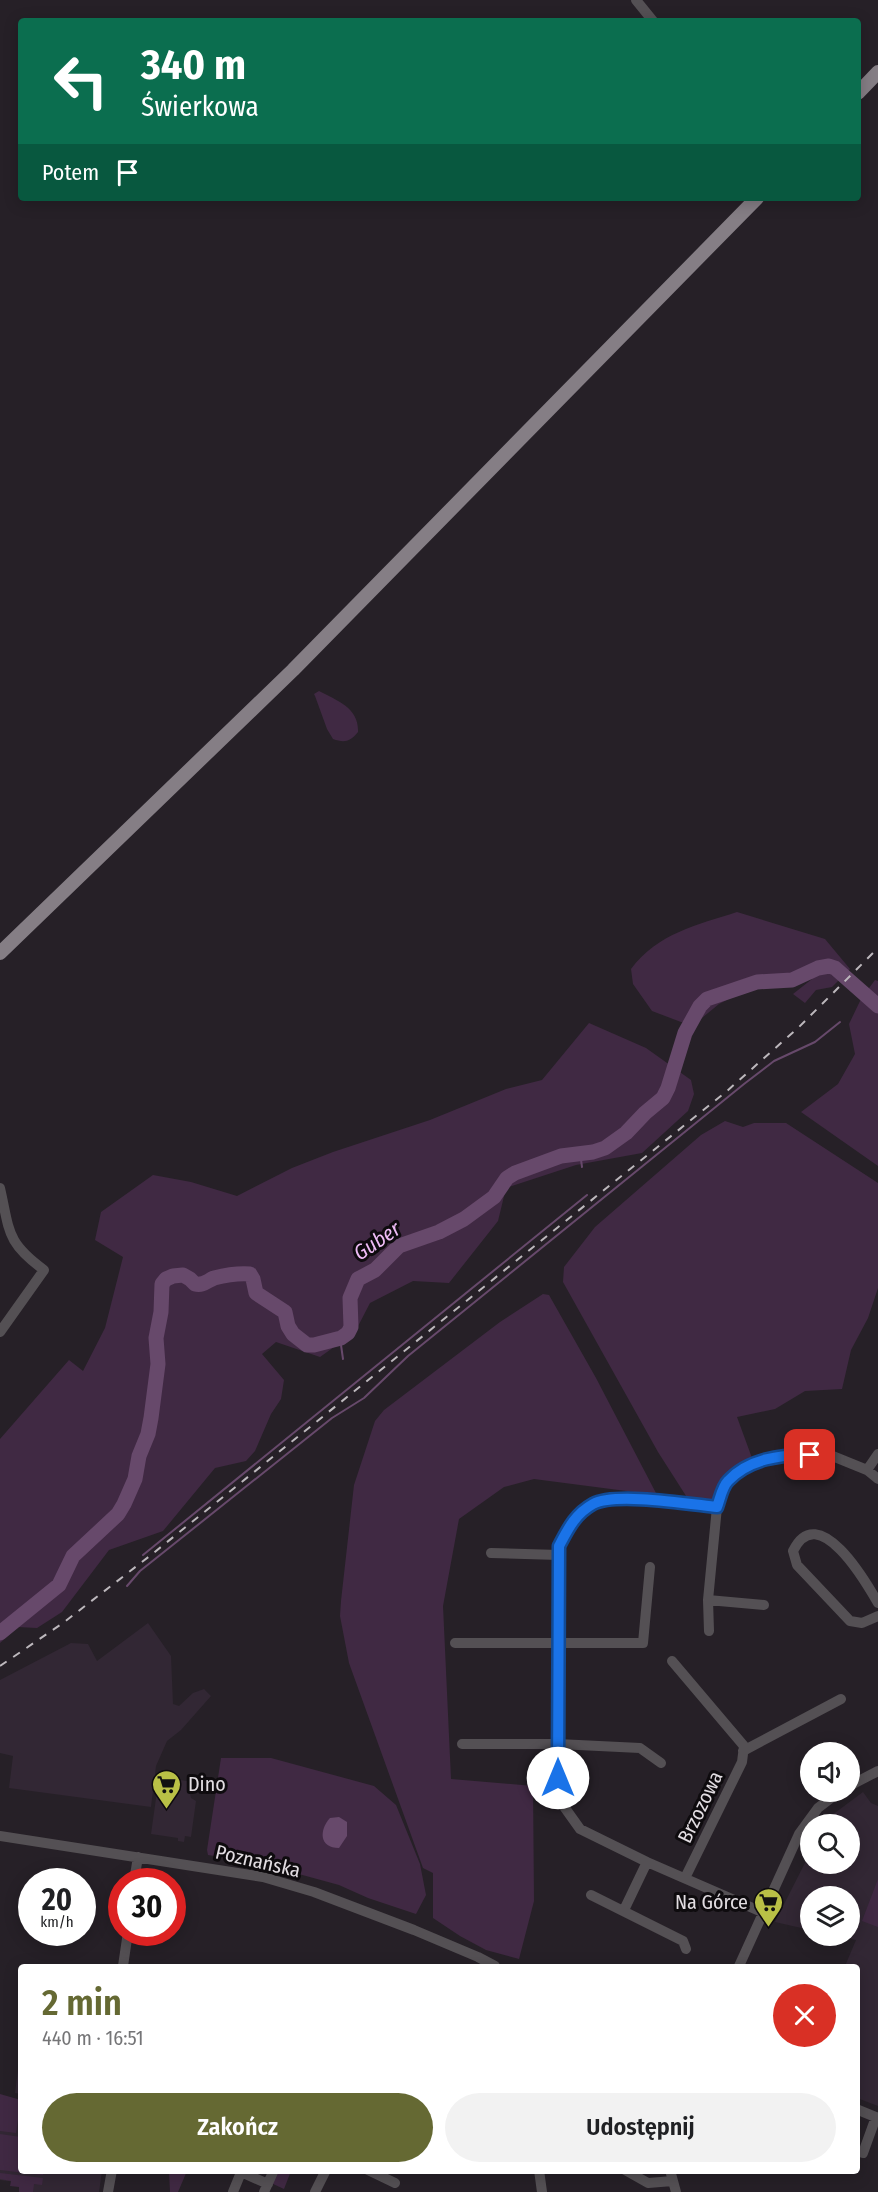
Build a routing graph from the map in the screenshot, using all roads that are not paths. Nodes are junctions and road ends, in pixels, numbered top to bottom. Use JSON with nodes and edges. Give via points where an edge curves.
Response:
{"nodes":[{"id":1,"x":636,"y":0,"type":"edge"},
{"id":2,"x":651,"y":18,"type":"edge"},
{"id":3,"x":878,"y":72,"type":"edge"},
{"id":4,"x":861,"y":90,"type":"edge"},
{"id":5,"x":754,"y":201,"type":"edge"},
{"id":6,"x":0,"y":953,"type":"edge"},
{"id":7,"x":0,"y":1188,"type":"edge"},
{"id":8,"x":0,"y":1313,"type":"edge"},
{"id":9,"x":9,"y":1320,"type":"junction"},
{"id":10,"x":0,"y":1332,"type":"edge"},
{"id":11,"x":878,"y":1454,"type":"edge"},
{"id":12,"x":867,"y":1470,"type":"junction"},
{"id":13,"x":878,"y":1479,"type":"edge"},
{"id":14,"x":717,"y":1507,"type":"junction"},
{"id":15,"x":491,"y":1553,"type":"dead end"},
{"id":16,"x":559,"y":1555,"type":"junction"},
{"id":17,"x":650,"y":1567,"type":"dead end"},
{"id":18,"x":708,"y":1600,"type":"junction"},
{"id":19,"x":878,"y":1603,"type":"edge"},
{"id":20,"x":764,"y":1605,"type":"dead end"},
{"id":21,"x":878,"y":1616,"type":"edge"},
{"id":22,"x":709,"y":1631,"type":"dead end"},
{"id":23,"x":455,"y":1643,"type":"dead end"},
{"id":24,"x":559,"y":1643,"type":"junction"},
{"id":25,"x":672,"y":1661,"type":"dead end"},
{"id":26,"x":841,"y":1699,"type":"dead end"},
{"id":27,"x":462,"y":1744,"type":"dead end"},
{"id":28,"x":558,"y":1744,"type":"junction"},
{"id":29,"x":743,"y":1751,"type":"junction"},
{"id":30,"x":661,"y":1763,"type":"dead end"},
{"id":31,"x":878,"y":1771,"type":"edge"},
{"id":32,"x":860,"y":1780,"type":"edge"},
{"id":33,"x":826,"y":1802,"type":"edge"},
{"id":34,"x":0,"y":1836,"type":"edge"},
{"id":35,"x":138,"y":1857,"type":"junction"},
{"id":36,"x":647,"y":1862,"type":"junction"},
{"id":37,"x":136,"y":1868,"type":"edge"},
{"id":38,"x":685,"y":1878,"type":"junction"},
{"id":39,"x":591,"y":1895,"type":"dead end"},
{"id":40,"x":624,"y":1910,"type":"junction"},
{"id":41,"x":764,"y":1913,"type":"junction"},
{"id":42,"x":126,"y":1946,"type":"edge"},
{"id":43,"x":686,"y":1949,"type":"dead end"},
{"id":44,"x":123,"y":1964,"type":"edge"},
{"id":45,"x":491,"y":1964,"type":"edge"},
{"id":46,"x":740,"y":1964,"type":"edge"},
{"id":47,"x":860,"y":2111,"type":"edge"},
{"id":48,"x":877,"y":2117,"type":"edge"},
{"id":49,"x":860,"y":2152,"type":"edge"},
{"id":50,"x":111,"y":2174,"type":"edge"},
{"id":51,"x":241,"y":2174,"type":"edge"},
{"id":52,"x":246,"y":2174,"type":"edge"},
{"id":53,"x":272,"y":2174,"type":"edge"},
{"id":54,"x":324,"y":2174,"type":"edge"},
{"id":55,"x":376,"y":2174,"type":"edge"},
{"id":56,"x":540,"y":2174,"type":"edge"},
{"id":57,"x":632,"y":2174,"type":"edge"},
{"id":58,"x":673,"y":2181,"type":"edge"},
{"id":59,"x":394,"y":2183,"type":"dead end"},
{"id":60,"x":266,"y":2188,"type":"edge"},
{"id":61,"x":108,"y":2192,"type":"edge"},
{"id":62,"x":233,"y":2192,"type":"edge"},
{"id":63,"x":315,"y":2192,"type":"edge"},
{"id":64,"x":542,"y":2192,"type":"edge"}],
"edges":[{"from":1,"to":2,"type":"street"},
{"from":3,"to":4,"type":"main road"},
{"from":5,"to":6,"type":"main road","via":[[293,670]]},
{"from":7,"to":9,"type":"street","via":[[15,1244],[44,1270]]},
{"from":8,"to":9,"type":"street"},
{"from":9,"to":10,"type":"street"},
{"from":11,"to":12,"type":"street"},
{"from":12,"to":13,"type":"street"},
{"from":12,"to":14,"type":"street","via":[[830,1455],[790,1454],[754,1463],[727,1482]]},
{"from":14,"to":16,"type":"street","via":[[623,1499],[594,1503],[573,1520],[559,1546]]},
{"from":14,"to":18,"type":"street"},
{"from":15,"to":16,"type":"street"},
{"from":16,"to":24,"type":"street"},
{"from":17,"to":24,"type":"street","via":[[643,1643]]},
{"from":18,"to":20,"type":"street"},
{"from":18,"to":22,"type":"street"},
{"from":19,"to":21,"type":"street","via":[[840,1548],[819,1535],[802,1538],[793,1551],[797,1564],[841,1613],[856,1623]]},
{"from":23,"to":24,"type":"street"},
{"from":24,"to":28,"type":"street"},
{"from":25,"to":29,"type":"street","via":[[744,1746]]},
{"from":26,"to":29,"type":"street"},
{"from":27,"to":28,"type":"street"},
{"from":28,"to":30,"type":"street","via":[[640,1748]]},
{"from":28,"to":36,"type":"street","via":[[558,1778],[565,1808],[580,1829]]},
{"from":29,"to":38,"type":"street","name":"Brzozowa","via":[[742,1762]]},
{"from":31,"to":32,"type":"street"},
{"from":33,"to":41,"type":"street","via":[[799,1834]]},
{"from":34,"to":35,"type":"street","name":"Poznańska"},
{"from":35,"to":37,"type":"street"},
{"from":35,"to":45,"type":"street","name":"Poznańska","via":[[289,1884],[414,1930]]},
{"from":36,"to":38,"type":"street"},
{"from":36,"to":40,"type":"street"},
{"from":38,"to":41,"type":"street"},
{"from":39,"to":40,"type":"street"},
{"from":40,"to":43,"type":"street","via":[[683,1941]]},
{"from":41,"to":46,"type":"street"},
{"from":42,"to":44,"type":"street"},
{"from":47,"to":48,"type":"street"},
{"from":48,"to":49,"type":"street","via":[[863,2153]]},
{"from":50,"to":61,"type":"street"},
{"from":51,"to":62,"type":"street"},
{"from":52,"to":60,"type":"street"},
{"from":53,"to":60,"type":"street"},
{"from":54,"to":63,"type":"street"},
{"from":55,"to":59,"type":"street"},
{"from":56,"to":64,"type":"street"},
{"from":57,"to":58,"type":"street","via":[[648,2183]]}]}
